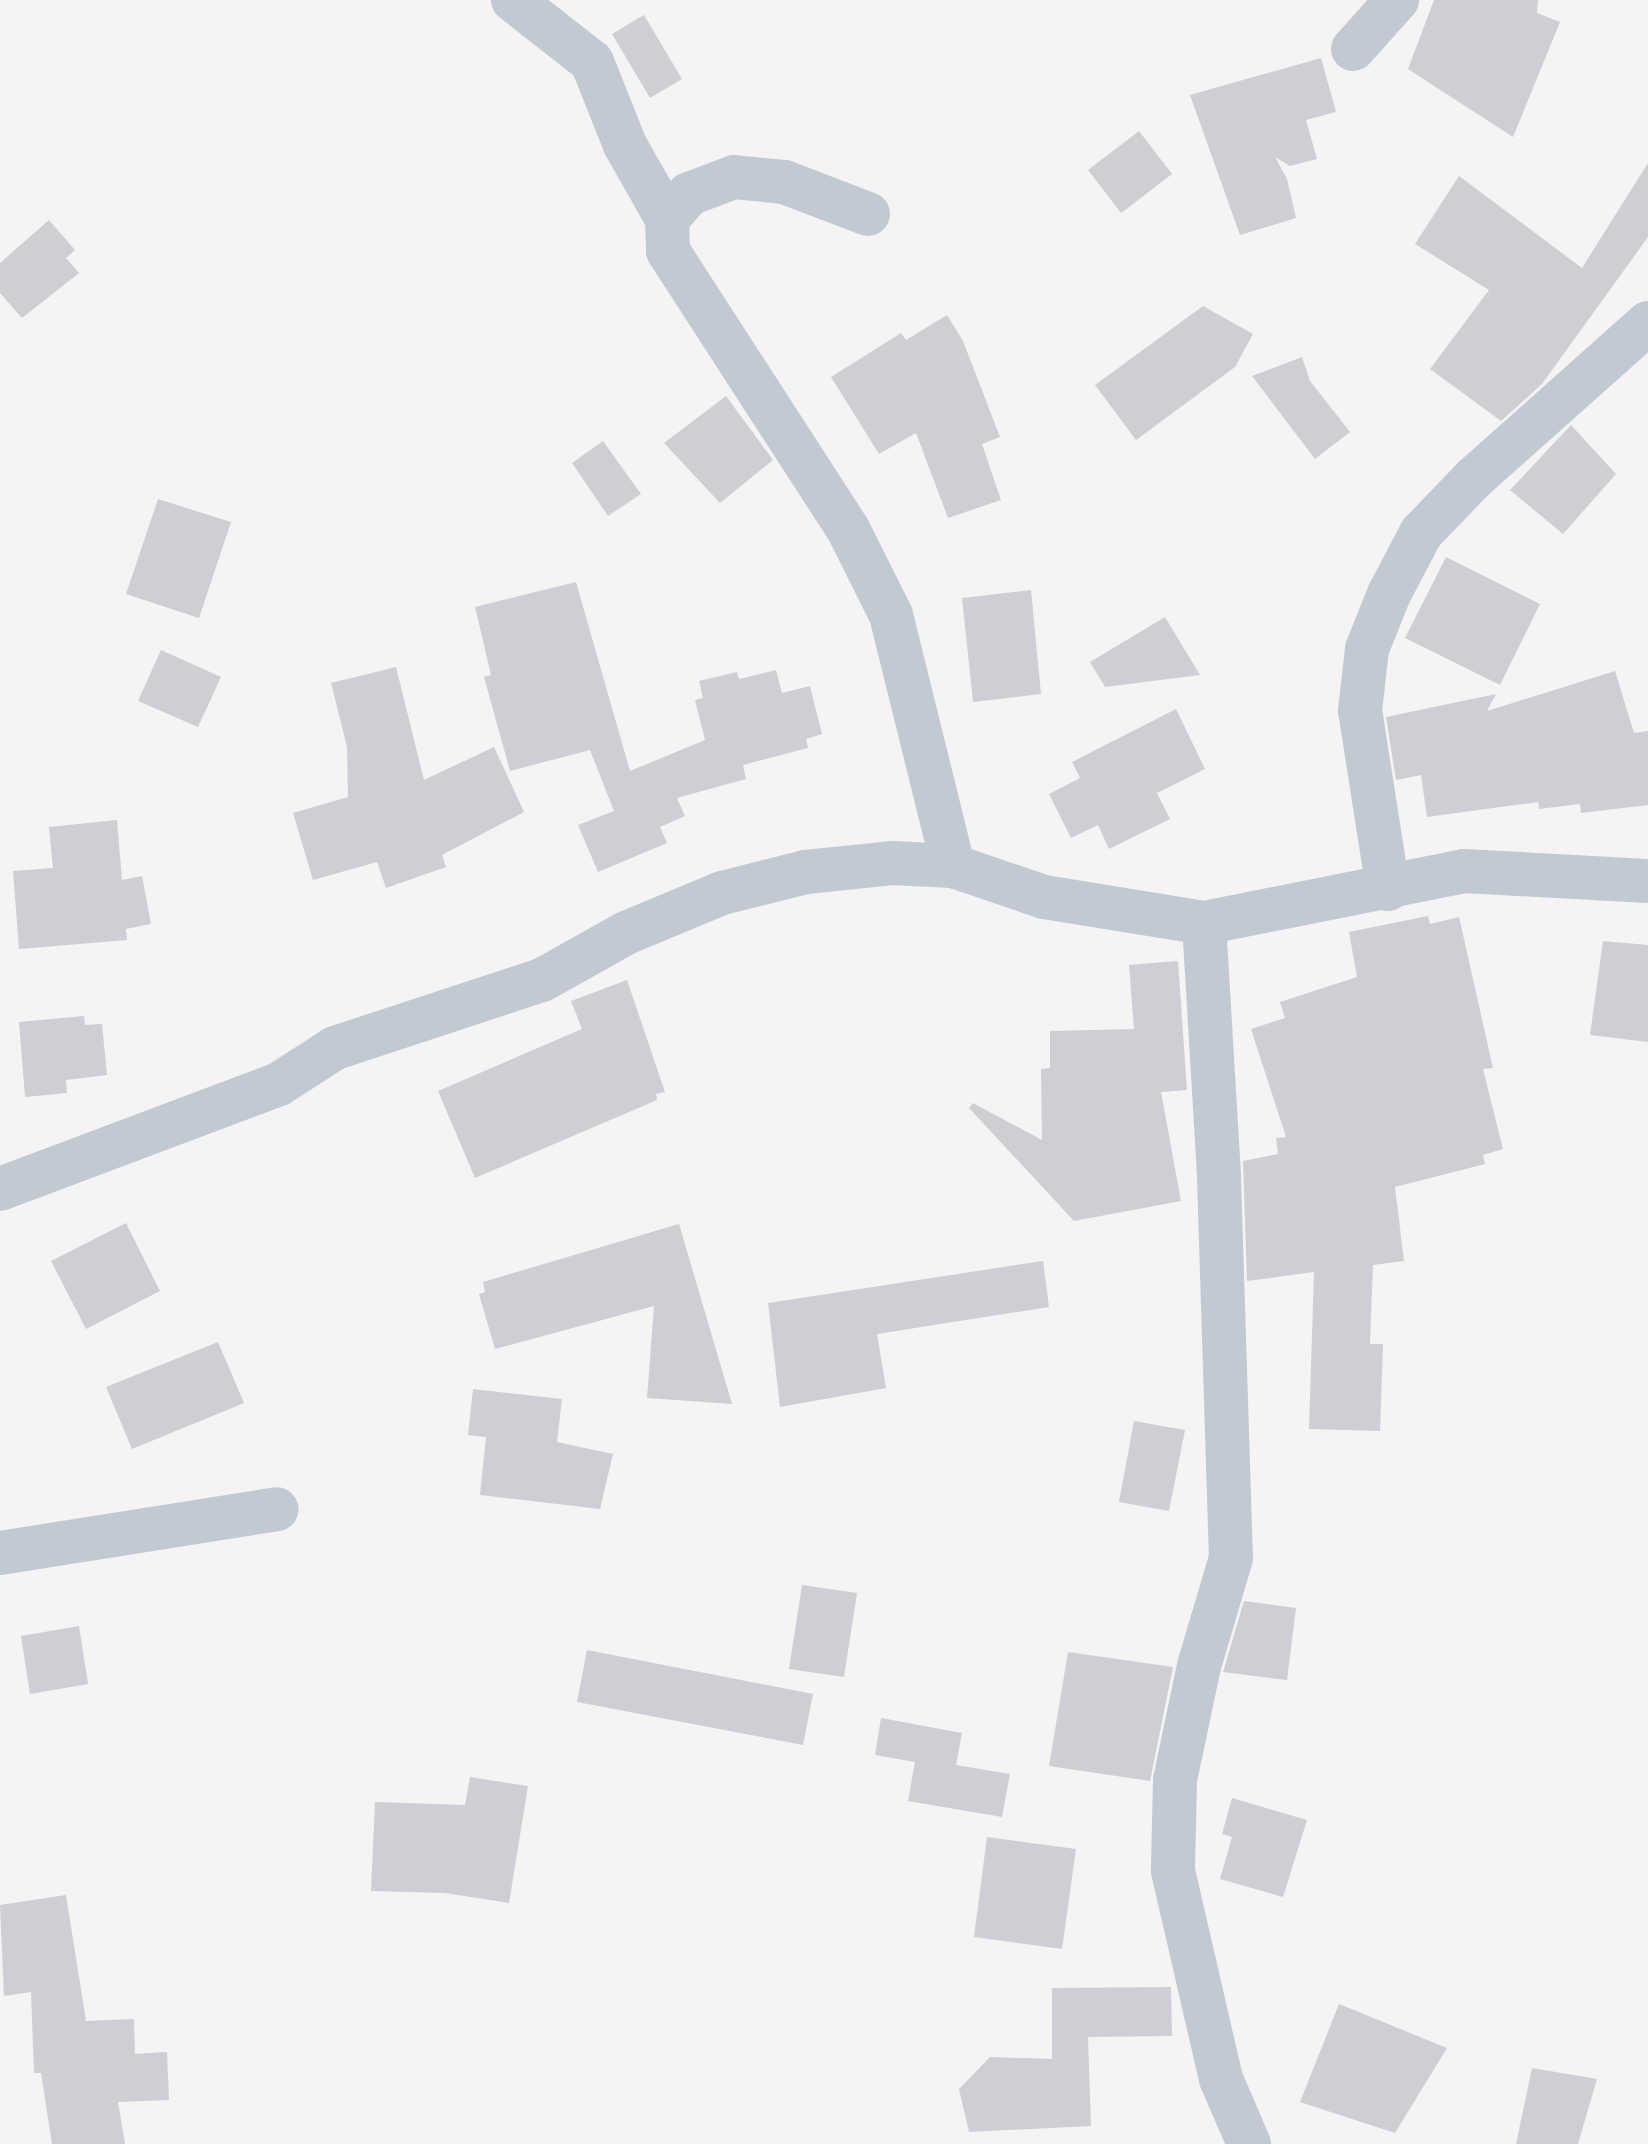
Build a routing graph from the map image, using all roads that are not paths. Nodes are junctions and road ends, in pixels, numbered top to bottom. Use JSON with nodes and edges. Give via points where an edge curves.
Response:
{"nodes":[{"id":1,"x":513,"y":0,"type":"edge"},
{"id":2,"x":1397,"y":0,"type":"edge"},
{"id":3,"x":1353,"y":49,"type":"dead end"},
{"id":4,"x":868,"y":214,"type":"dead end"},
{"id":5,"x":667,"y":219,"type":"junction"},
{"id":6,"x":1647,"y":328,"type":"edge"},
{"id":7,"x":953,"y":866,"type":"junction"},
{"id":8,"x":1648,"y":881,"type":"edge"},
{"id":9,"x":1388,"y":889,"type":"junction"},
{"id":10,"x":1204,"y":923,"type":"junction"},
{"id":11,"x":0,"y":1189,"type":"edge"},
{"id":12,"x":277,"y":1509,"type":"dead end"},
{"id":13,"x":0,"y":1553,"type":"edge"},
{"id":14,"x":1249,"y":2144,"type":"edge"}],
"edges":[{"from":1,"to":5,"type":"street","via":[[592,62],[625,145]]},
{"from":2,"to":3,"type":"street"},
{"from":4,"to":5,"type":"street","via":[[784,182],[734,177],[689,194]]},
{"from":5,"to":7,"type":"street","via":[[668,251],[849,531],[891,615]]},
{"from":6,"to":9,"type":"street","via":[[1474,478],[1421,533],[1389,594],[1367,649],[1360,711]]},
{"from":7,"to":10,"type":"street","via":[[1044,897]]},
{"from":7,"to":11,"type":"street","via":[[892,863],[806,872],[722,893],[626,933],[542,980],[335,1048],[279,1084]]},
{"from":8,"to":9,"type":"street","via":[[1464,871]]},
{"from":9,"to":10,"type":"street"},
{"from":10,"to":14,"type":"street","via":[[1219,1178],[1231,1558],[1199,1666],[1175,1780],[1173,1871],[1221,2079]]},
{"from":12,"to":13,"type":"street"}]}
